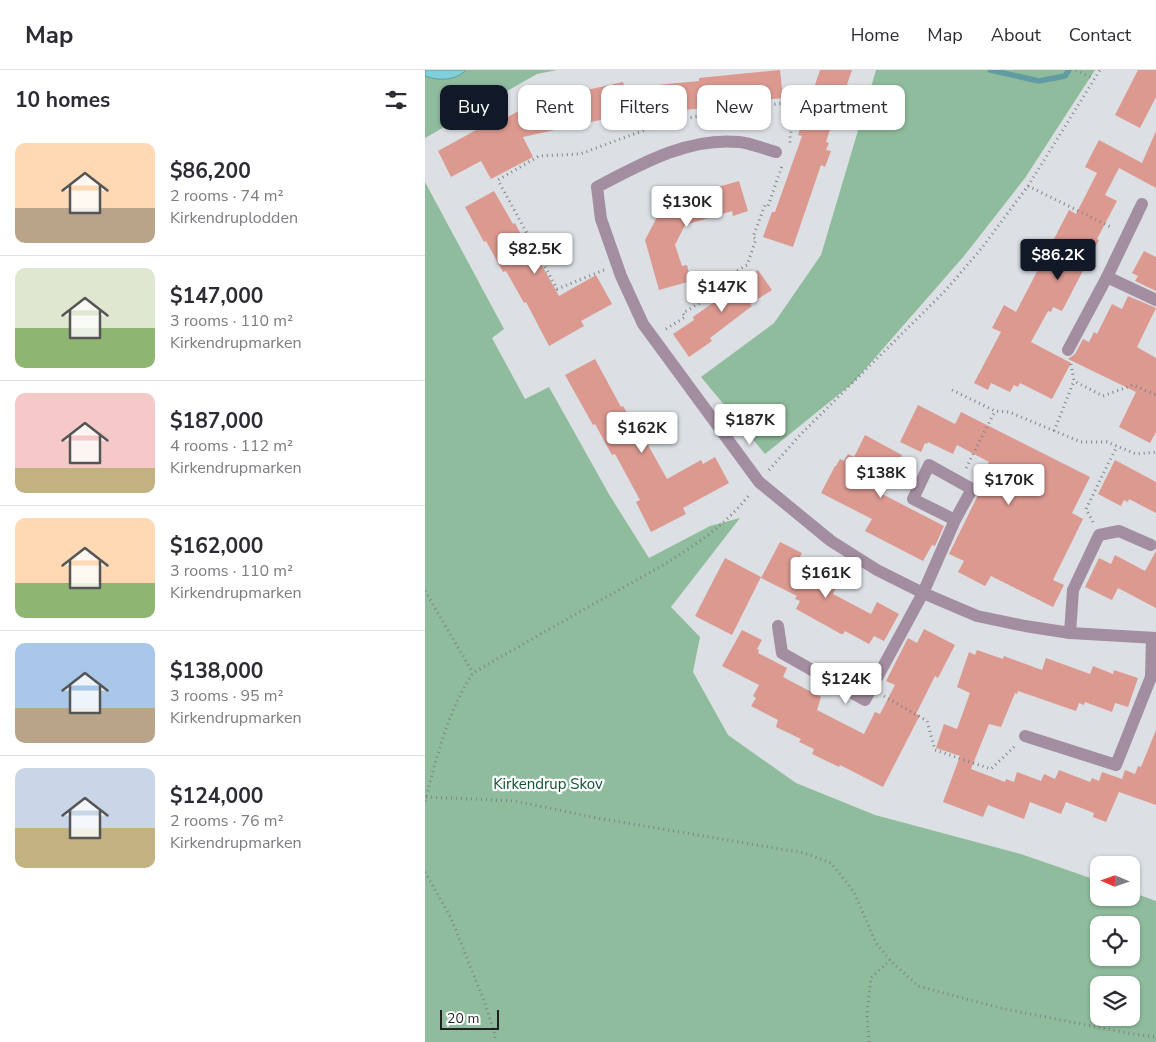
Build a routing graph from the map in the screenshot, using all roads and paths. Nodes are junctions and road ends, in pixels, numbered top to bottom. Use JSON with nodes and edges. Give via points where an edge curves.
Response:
{"nodes":[{"id":1,"x":1076,"y":70,"type":"edge"},
{"id":2,"x":1100,"y":70,"type":"edge"},
{"id":3,"x":1094,"y":79,"type":"junction"},
{"id":4,"x":782,"y":151,"type":"joint"},
{"id":5,"x":783,"y":164,"type":"dead end"},
{"id":6,"x":1028,"y":186,"type":"junction"},
{"id":7,"x":1142,"y":204,"type":"dead end"},
{"id":8,"x":1127,"y":235,"type":"junction"},
{"id":9,"x":617,"y":265,"type":"junction"},
{"id":10,"x":1107,"y":278,"type":"junction"},
{"id":11,"x":1156,"y":300,"type":"edge"},
{"id":12,"x":653,"y":338,"type":"junction"},
{"id":13,"x":1067,"y":350,"type":"joint"},
{"id":14,"x":1074,"y":381,"type":"junction"},
{"id":15,"x":951,"y":390,"type":"dead end"},
{"id":16,"x":1156,"y":396,"type":"edge"},
{"id":17,"x":995,"y":411,"type":"junction"},
{"id":18,"x":1054,"y":431,"type":"junction"},
{"id":19,"x":1117,"y":446,"type":"junction"},
{"id":20,"x":1156,"y":452,"type":"edge"},
{"id":21,"x":958,"y":481,"type":"junction"},
{"id":22,"x":759,"y":482,"type":"junction"},
{"id":23,"x":955,"y":520,"type":"junction"},
{"id":24,"x":1099,"y":535,"type":"junction"},
{"id":25,"x":1151,"y":545,"type":"dead end"},
{"id":26,"x":425,"y":591,"type":"edge"},
{"id":27,"x":923,"y":594,"type":"junction"},
{"id":28,"x":778,"y":626,"type":"dead end"},
{"id":29,"x":1070,"y":633,"type":"junction"},
{"id":30,"x":1154,"y":638,"type":"edge"},
{"id":31,"x":473,"y":673,"type":"junction"},
{"id":32,"x":873,"y":689,"type":"junction"},
{"id":33,"x":1025,"y":736,"type":"joint"},
{"id":34,"x":426,"y":799,"type":"edge"},
{"id":35,"x":425,"y":872,"type":"edge"},
{"id":36,"x":890,"y":960,"type":"junction"},
{"id":37,"x":1156,"y":1037,"type":"edge"},
{"id":38,"x":495,"y":1042,"type":"edge"},
{"id":39,"x":869,"y":1042,"type":"edge"}],
"edges":[{"from":1,"to":3,"type":"path"},
{"from":2,"to":3,"type":"path"},
{"from":3,"to":6,"type":"path"},
{"from":4,"to":9,"type":"street","via":[[740,142],[711,142],[653,158],[597,186],[600,218]]},
{"from":4,"to":9,"type":"path","via":[[801,100],[669,121],[579,154],[539,156],[498,180],[557,289]]},
{"from":5,"to":12,"type":"path","via":[[769,206],[765,205],[753,237],[756,239],[747,265],[719,281],[721,285],[700,297],[703,302],[683,313],[685,317]]},
{"from":6,"to":8,"type":"path"},
{"from":6,"to":22,"type":"path","via":[[945,291],[801,434]]},
{"from":7,"to":8,"type":"street"},
{"from":8,"to":10,"type":"street"},
{"from":9,"to":12,"type":"street","via":[[643,324]]},
{"from":10,"to":11,"type":"street"},
{"from":10,"to":13,"type":"street"},
{"from":12,"to":22,"type":"street"},
{"from":13,"to":14,"type":"path"},
{"from":14,"to":16,"type":"path","via":[[1103,396],[1133,385]]},
{"from":14,"to":18,"type":"path"},
{"from":15,"to":17,"type":"path"},
{"from":17,"to":18,"type":"path","via":[[1009,412]]},
{"from":17,"to":21,"type":"path"},
{"from":18,"to":19,"type":"path","via":[[1081,442],[1107,442]]},
{"from":19,"to":20,"type":"path","via":[[1136,454]]},
{"from":19,"to":24,"type":"path","via":[[1086,509]]},
{"from":21,"to":23,"type":"street","via":[[972,489]]},
{"from":21,"to":23,"type":"street","via":[[929,465],[913,498]]},
{"from":22,"to":27,"type":"street","via":[[831,541]]},
{"from":22,"to":31,"type":"path","via":[[736,511],[704,539]]},
{"from":23,"to":27,"type":"street"},
{"from":24,"to":25,"type":"street","via":[[1119,531]]},
{"from":24,"to":29,"type":"street","via":[[1073,590]]},
{"from":26,"to":31,"type":"path"},
{"from":27,"to":29,"type":"street","via":[[977,616]]},
{"from":27,"to":32,"type":"street"},
{"from":28,"to":32,"type":"street","via":[[782,653],[865,700]]},
{"from":29,"to":30,"type":"street"},
{"from":30,"to":33,"type":"street","via":[[1151,677],[1117,765]]},
{"from":31,"to":34,"type":"path","via":[[460,692],[449,718]]},
{"from":32,"to":33,"type":"path","via":[[927,721],[935,750],[991,768]]},
{"from":34,"to":36,"type":"path","via":[[515,801],[804,853],[831,864],[854,892],[876,943]]},
{"from":35,"to":38,"type":"path","via":[[451,918],[486,1006]]},
{"from":36,"to":37,"type":"path","via":[[918,986],[1000,1008]]},
{"from":36,"to":39,"type":"path","via":[[871,978],[867,1013]]}]}
